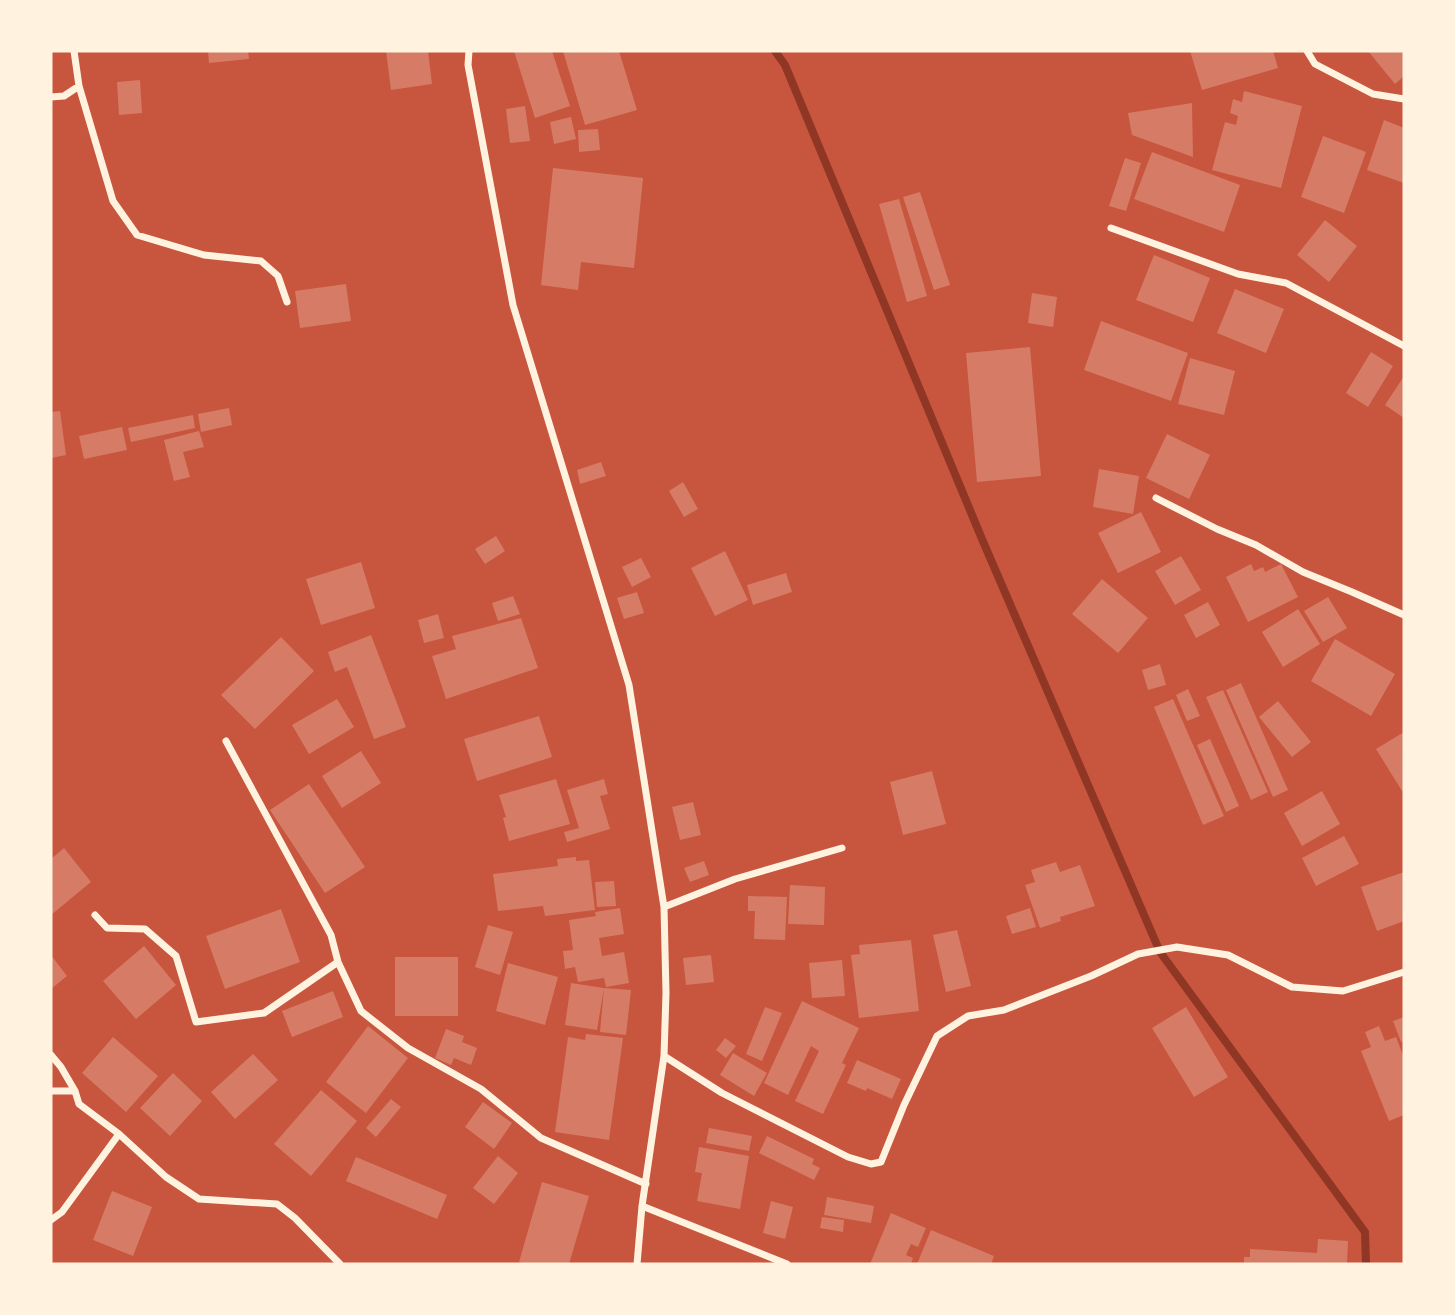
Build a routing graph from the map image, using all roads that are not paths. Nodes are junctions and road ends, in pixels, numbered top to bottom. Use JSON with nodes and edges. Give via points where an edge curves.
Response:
{"nodes":[{"id":1,"x":74,"y":51,"type":"edge"},
{"id":2,"x":469,"y":51,"type":"edge"},
{"id":3,"x":1307,"y":51,"type":"edge"},
{"id":4,"x":79,"y":86,"type":"junction"},
{"id":5,"x":51,"y":97,"type":"edge"},
{"id":6,"x":1404,"y":99,"type":"edge"},
{"id":7,"x":1111,"y":228,"type":"dead end"},
{"id":8,"x":287,"y":302,"type":"dead end"},
{"id":9,"x":1404,"y":346,"type":"edge"},
{"id":10,"x":1156,"y":498,"type":"dead end"},
{"id":11,"x":1404,"y":615,"type":"edge"},
{"id":12,"x":226,"y":741,"type":"dead end"},
{"id":13,"x":842,"y":848,"type":"dead end"},
{"id":14,"x":664,"y":907,"type":"junction"},
{"id":15,"x":95,"y":915,"type":"dead end"},
{"id":16,"x":338,"y":962,"type":"junction"},
{"id":17,"x":1404,"y":972,"type":"edge"},
{"id":18,"x":51,"y":1055,"type":"edge"},
{"id":19,"x":664,"y":1056,"type":"junction"},
{"id":20,"x":51,"y":1091,"type":"edge"},
{"id":21,"x":75,"y":1091,"type":"junction"},
{"id":22,"x":119,"y":1134,"type":"junction"},
{"id":23,"x":646,"y":1184,"type":"junction"},
{"id":24,"x":642,"y":1206,"type":"junction"},
{"id":25,"x":51,"y":1220,"type":"edge"},
{"id":26,"x":340,"y":1264,"type":"edge"},
{"id":27,"x":637,"y":1264,"type":"edge"},
{"id":28,"x":788,"y":1264,"type":"edge"}],
"edges":[{"from":1,"to":4,"type":"street"},
{"from":2,"to":14,"type":"street","via":[[513,304],[629,685]]},
{"from":3,"to":6,"type":"street","via":[[1315,64],[1373,93]]},
{"from":4,"to":5,"type":"street","via":[[64,96]]},
{"from":4,"to":8,"type":"street","via":[[113,201],[137,235],[204,255],[261,261],[278,276]]},
{"from":7,"to":9,"type":"street","via":[[1238,274],[1286,283]]},
{"from":10,"to":11,"type":"street","via":[[1303,572]]},
{"from":12,"to":16,"type":"street","via":[[331,935]]},
{"from":13,"to":14,"type":"street","via":[[735,879]]},
{"from":14,"to":19,"type":"street"},
{"from":15,"to":16,"type":"street","via":[[107,928],[145,929],[176,956],[196,1022],[264,1013]]},
{"from":16,"to":23,"type":"street","via":[[361,1011],[408,1048],[481,1088],[541,1138]]},
{"from":17,"to":19,"type":"street","via":[[1343,991],[1292,987],[1228,955],[1177,947],[1138,954],[1004,1010],[968,1016],[937,1036],[881,1162],[871,1164],[848,1157],[722,1093]]},
{"from":18,"to":21,"type":"street"},
{"from":19,"to":23,"type":"street"},
{"from":20,"to":21,"type":"street"},
{"from":21,"to":22,"type":"street","via":[[79,1104]]},
{"from":22,"to":25,"type":"street","via":[[62,1212]]},
{"from":22,"to":26,"type":"street","via":[[166,1177],[199,1199],[277,1204]]},
{"from":23,"to":24,"type":"street"},
{"from":24,"to":27,"type":"street"},
{"from":24,"to":28,"type":"street"}]}
